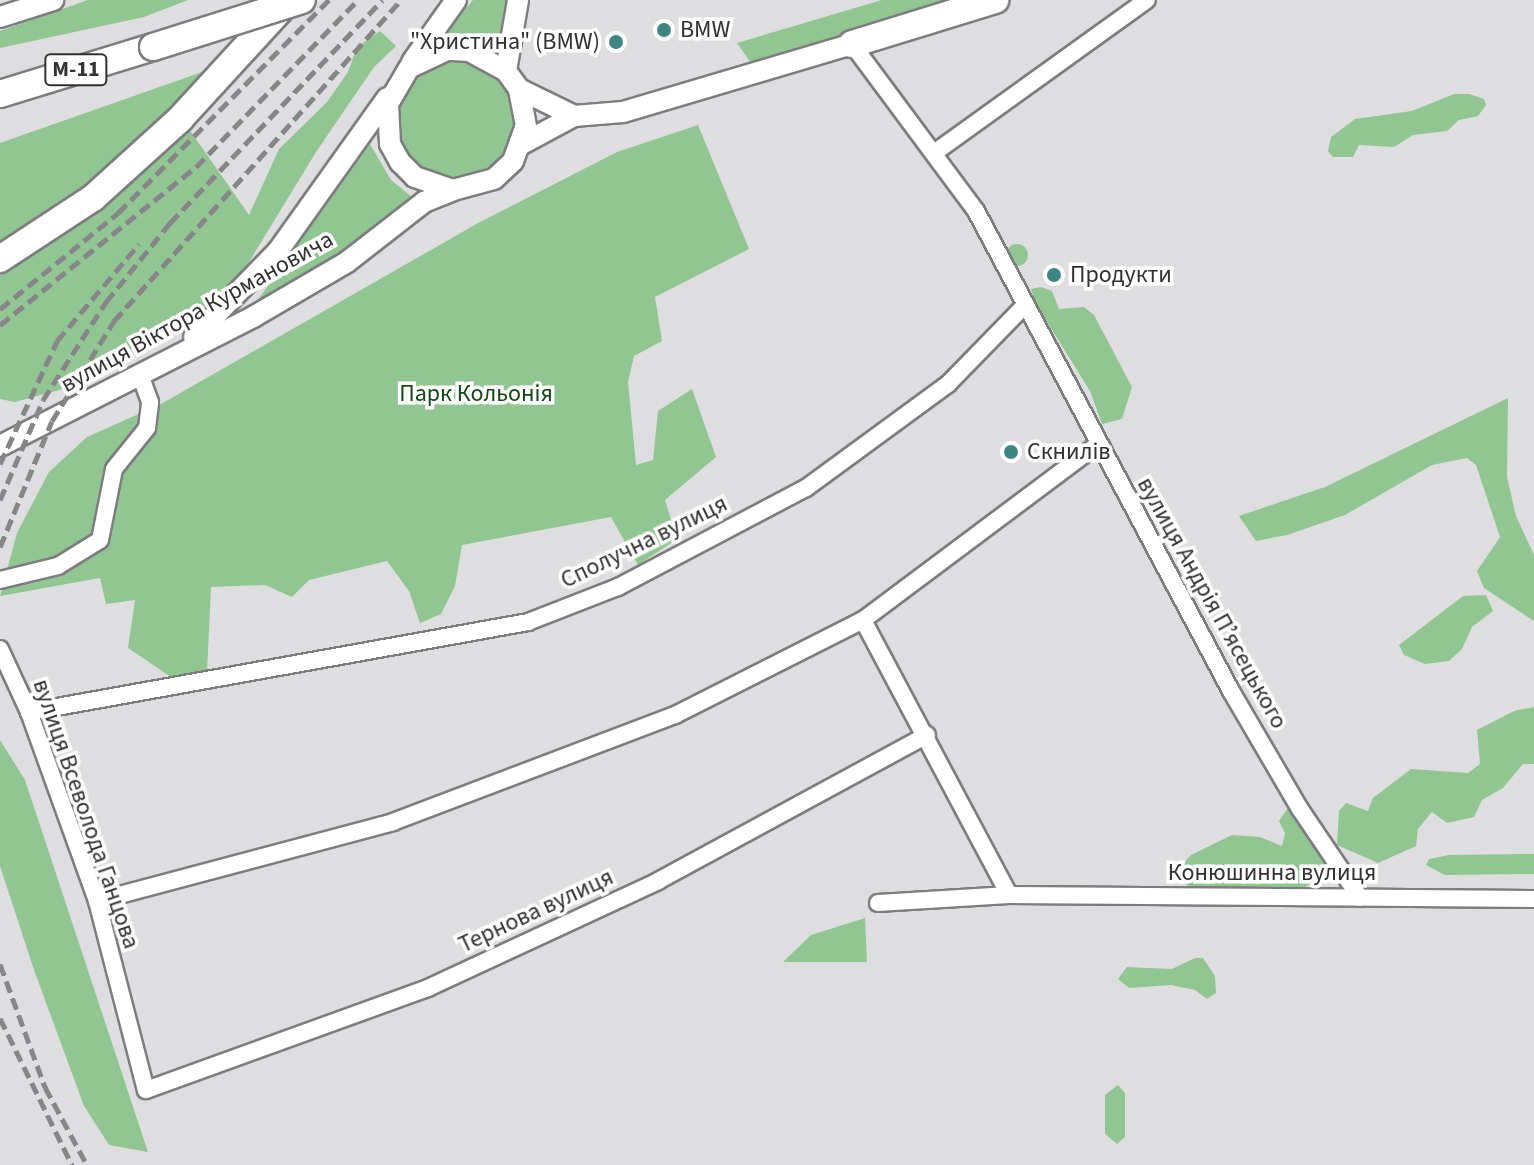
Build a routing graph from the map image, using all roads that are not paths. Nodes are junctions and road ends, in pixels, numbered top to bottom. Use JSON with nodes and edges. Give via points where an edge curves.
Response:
{"nodes":[{"id":1,"x":53,"y":0,"type":"edge"},
{"id":2,"x":288,"y":0,"type":"edge"},
{"id":3,"x":302,"y":0,"type":"edge"},
{"id":4,"x":456,"y":0,"type":"edge"},
{"id":5,"x":518,"y":0,"type":"edge"},
{"id":6,"x":995,"y":0,"type":"edge"},
{"id":7,"x":1147,"y":0,"type":"edge"},
{"id":8,"x":0,"y":17,"type":"edge"},
{"id":9,"x":852,"y":44,"type":"junction"},
{"id":10,"x":506,"y":71,"type":"junction"},
{"id":11,"x":398,"y":82,"type":"junction"},
{"id":12,"x":519,"y":89,"type":"junction"},
{"id":13,"x":0,"y":94,"type":"edge"},
{"id":14,"x":574,"y":116,"type":"junction"},
{"id":15,"x":522,"y":144,"type":"junction"},
{"id":16,"x":934,"y":153,"type":"junction"},
{"id":17,"x":453,"y":190,"type":"junction"},
{"id":18,"x":0,"y":259,"type":"edge"},
{"id":19,"x":1024,"y":306,"type":"junction"},
{"id":20,"x":173,"y":355,"type":"junction"},
{"id":21,"x":140,"y":374,"type":"junction"},
{"id":22,"x":1098,"y":444,"type":"junction"},
{"id":23,"x":0,"y":446,"type":"edge"},
{"id":24,"x":0,"y":580,"type":"edge"},
{"id":25,"x":863,"y":620,"type":"junction"},
{"id":26,"x":0,"y":649,"type":"edge"},
{"id":27,"x":29,"y":712,"type":"junction"},
{"id":28,"x":927,"y":735,"type":"junction"},
{"id":29,"x":1009,"y":895,"type":"junction"},
{"id":30,"x":1360,"y":898,"type":"junction"},
{"id":31,"x":1534,"y":899,"type":"edge"},
{"id":32,"x":97,"y":901,"type":"junction"},
{"id":33,"x":878,"y":903,"type":"dead end"},
{"id":34,"x":146,"y":1090,"type":"joint"}],
"edges":[{"from":1,"to":8,"type":"street"},
{"from":2,"to":18,"type":"main road","via":[[180,119],[93,198]]},
{"from":3,"to":13,"type":"main road","number":"М-11","bridge":true},
{"from":4,"to":11,"type":"street"},
{"from":5,"to":10,"type":"street"},
{"from":6,"to":9,"type":"main road"},
{"from":7,"to":16,"type":"street"},
{"from":9,"to":14,"type":"street","via":[[623,112]]},
{"from":9,"to":16,"type":"street","name":"вулиця Андрія Пʼясецького"},
{"from":10,"to":11,"type":"street","via":[[479,54],[447,50],[427,56]]},
{"from":10,"to":12,"type":"street"},
{"from":11,"to":17,"type":"street","via":[[388,104],[390,144],[415,177]]},
{"from":11,"to":20,"type":"street","via":[[278,251],[225,310]]},
{"from":12,"to":14,"type":"street"},
{"from":12,"to":15,"type":"street","via":[[526,126]]},
{"from":14,"to":15,"type":"street"},
{"from":15,"to":17,"type":"street","via":[[494,179]]},
{"from":16,"to":19,"type":"street","name":"вулиця Андрія Пʼясецького","via":[[976,211]]},
{"from":17,"to":20,"type":"street","name":"вулиця Віктора Курмановича","via":[[424,202],[347,262],[253,317]]},
{"from":19,"to":22,"type":"street","name":"вулиця Андрія Пʼясецького"},
{"from":19,"to":27,"type":"street","name":"Сполучна вулиця","via":[[948,384],[806,488],[618,587],[528,622]]},
{"from":20,"to":21,"type":"street","name":"вулиця Віктора Курмановича"},
{"from":21,"to":23,"type":"street","name":"вулиця Віктора Курмановича"},
{"from":21,"to":24,"type":"street","via":[[150,402],[147,428],[114,469],[100,540],[58,566]]},
{"from":22,"to":25,"type":"street"},
{"from":22,"to":30,"type":"street","name":"вулиця Андрія Пʼясецького","via":[[1239,704]]},
{"from":25,"to":28,"type":"street"},
{"from":25,"to":32,"type":"street","via":[[675,715],[393,822]]},
{"from":26,"to":27,"type":"street","name":"вулиця Всеволода Ганцова"},
{"from":27,"to":32,"type":"street","name":"вулиця Всеволода Ганцова"},
{"from":28,"to":29,"type":"street"},
{"from":28,"to":34,"type":"street","name":"Тернова вулиця","via":[[658,881],[428,988]]},
{"from":29,"to":30,"type":"street","name":"Конюшинна вулиця"},
{"from":29,"to":33,"type":"street","name":"Конюшинна вулиця"},
{"from":30,"to":31,"type":"street","name":"Конюшинна вулиця"},
{"from":32,"to":34,"type":"street","name":"вулиця Всеволода Ганцова"}]}
